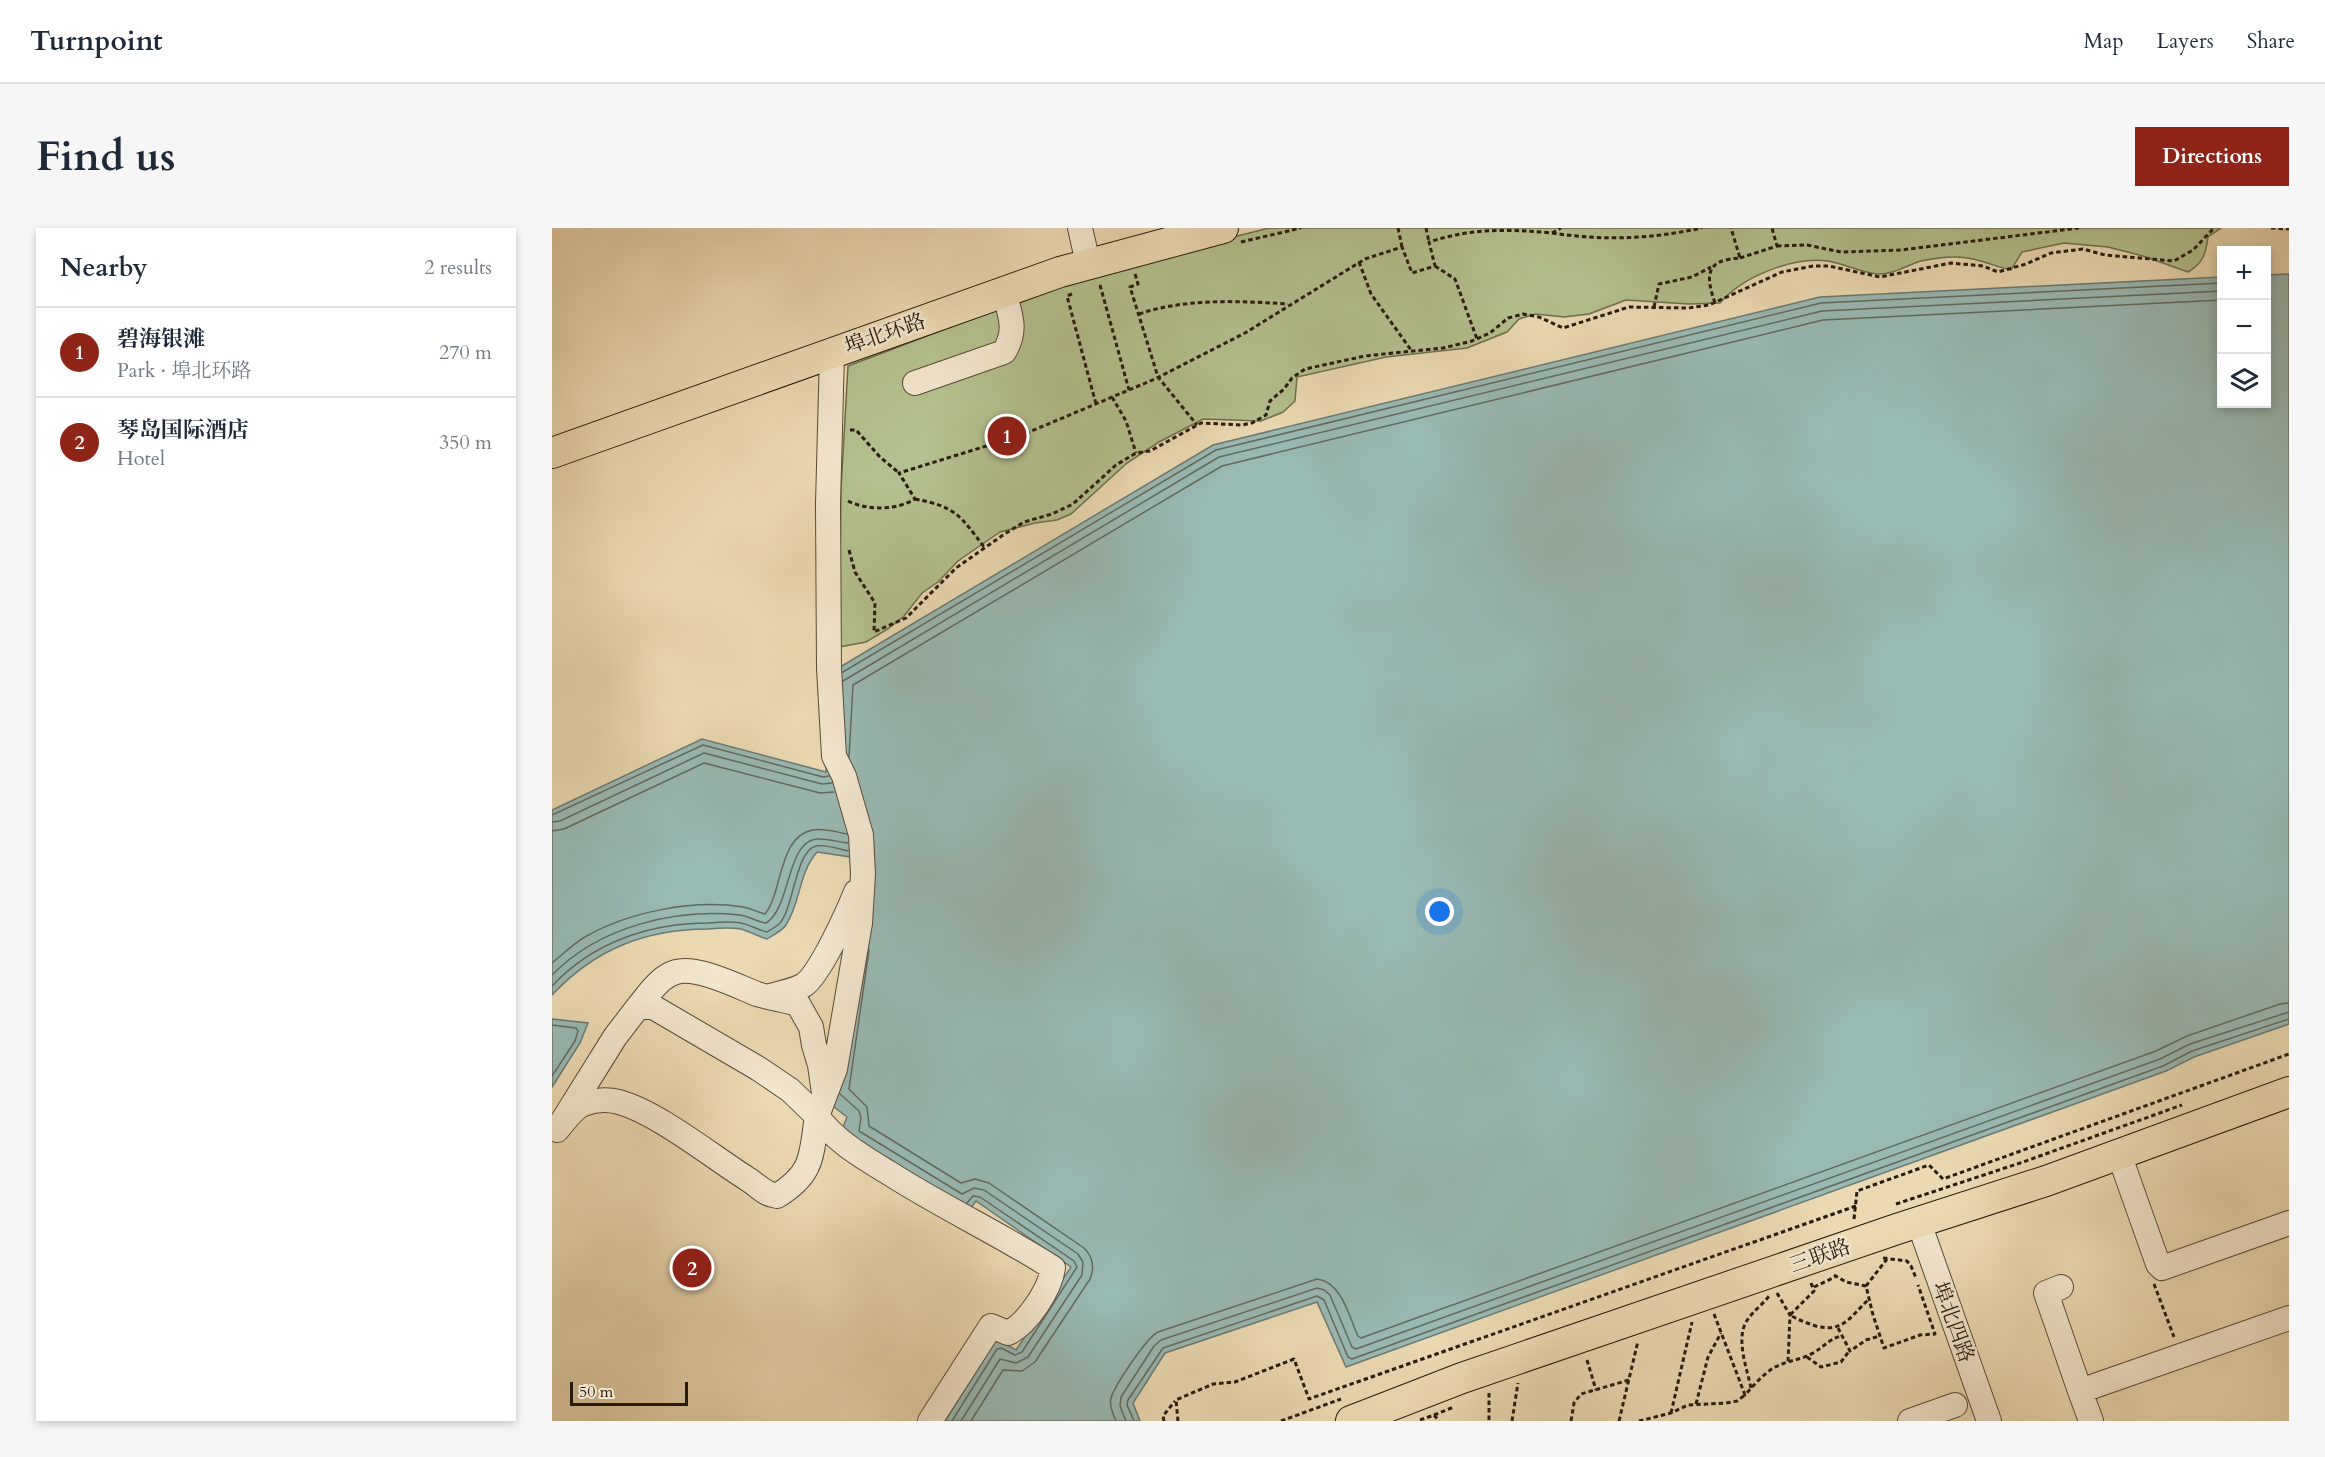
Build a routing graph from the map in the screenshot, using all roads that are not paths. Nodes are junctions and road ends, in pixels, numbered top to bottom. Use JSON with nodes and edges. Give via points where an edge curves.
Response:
{"nodes":[{"id":1,"x":1080,"y":228,"type":"edge"},
{"id":2,"x":1228,"y":236,"type":"edge"},
{"id":3,"x":1094,"y":278,"type":"junction"},
{"id":4,"x":1004,"y":293,"type":"junction"},
{"id":5,"x":832,"y":353,"type":"junction"},
{"id":6,"x":915,"y":383,"type":"dead end"},
{"id":7,"x":552,"y":453,"type":"edge"},
{"id":8,"x":862,"y":865,"type":"junction"},
{"id":9,"x":768,"y":997,"type":"junction"},
{"id":10,"x":638,"y":1007,"type":"junction"},
{"id":11,"x":2289,"y":1092,"type":"edge"},
{"id":12,"x":822,"y":1104,"type":"junction"},
{"id":13,"x":2119,"y":1154,"type":"junction"},
{"id":14,"x":1919,"y":1223,"type":"junction"},
{"id":15,"x":2289,"y":1223,"type":"edge"},
{"id":16,"x":2061,"y":1287,"type":"dead end"},
{"id":17,"x":2289,"y":1317,"type":"edge"},
{"id":18,"x":2080,"y":1391,"type":"junction"},
{"id":19,"x":1955,"y":1405,"type":"dead end"},
{"id":20,"x":930,"y":1421,"type":"edge"},
{"id":21,"x":1351,"y":1421,"type":"edge"},
{"id":22,"x":1911,"y":1421,"type":"edge"},
{"id":23,"x":1989,"y":1421,"type":"edge"},
{"id":24,"x":2091,"y":1421,"type":"edge"}],
"edges":[{"from":1,"to":3,"type":"street"},
{"from":2,"to":3,"type":"main road","name":"埠北环路","via":[[1130,252]]},
{"from":3,"to":4,"type":"main road","name":"埠北环路"},
{"from":4,"to":5,"type":"main road","name":"埠北环路"},
{"from":4,"to":6,"type":"street","via":[[1012,321],[1011,340],[1004,352]]},
{"from":5,"to":7,"type":"main road","name":"埠北环路"},
{"from":5,"to":8,"type":"street","via":[[828,530],[834,756],[861,835]]},
{"from":8,"to":9,"type":"street","via":[[844,922],[815,972],[804,985]]},
{"from":8,"to":12,"type":"street","via":[[860,923],[852,976],[835,1069]]},
{"from":9,"to":10,"type":"street","via":[[724,980],[676,972],[658,983]]},
{"from":9,"to":12,"type":"street","via":[[798,1004],[811,1027],[820,1065]]},
{"from":10,"to":12,"type":"street","via":[[653,1007],[790,1090]]},
{"from":10,"to":12,"type":"street","via":[[557,1130],[580,1105],[597,1100],[617,1101],[638,1109],[750,1180],[767,1195],[777,1196],[795,1185],[810,1162]]},
{"from":11,"to":13,"type":"main road","name":"三联路"},
{"from":12,"to":20,"type":"street","via":[[826,1128],[859,1155],[1053,1268],[1035,1308],[1018,1328],[1008,1333],[991,1326]]},
{"from":13,"to":14,"type":"main road","name":"三联路"},
{"from":13,"to":15,"type":"street","via":[[2162,1268]]},
{"from":14,"to":21,"type":"main road","name":"三联路","via":[[1462,1378]]},
{"from":14,"to":23,"type":"street","name":"埠北四路"},
{"from":16,"to":18,"type":"street","via":[[2046,1293]]},
{"from":17,"to":18,"type":"street"},
{"from":18,"to":24,"type":"street"},
{"from":19,"to":22,"type":"street"}]}
